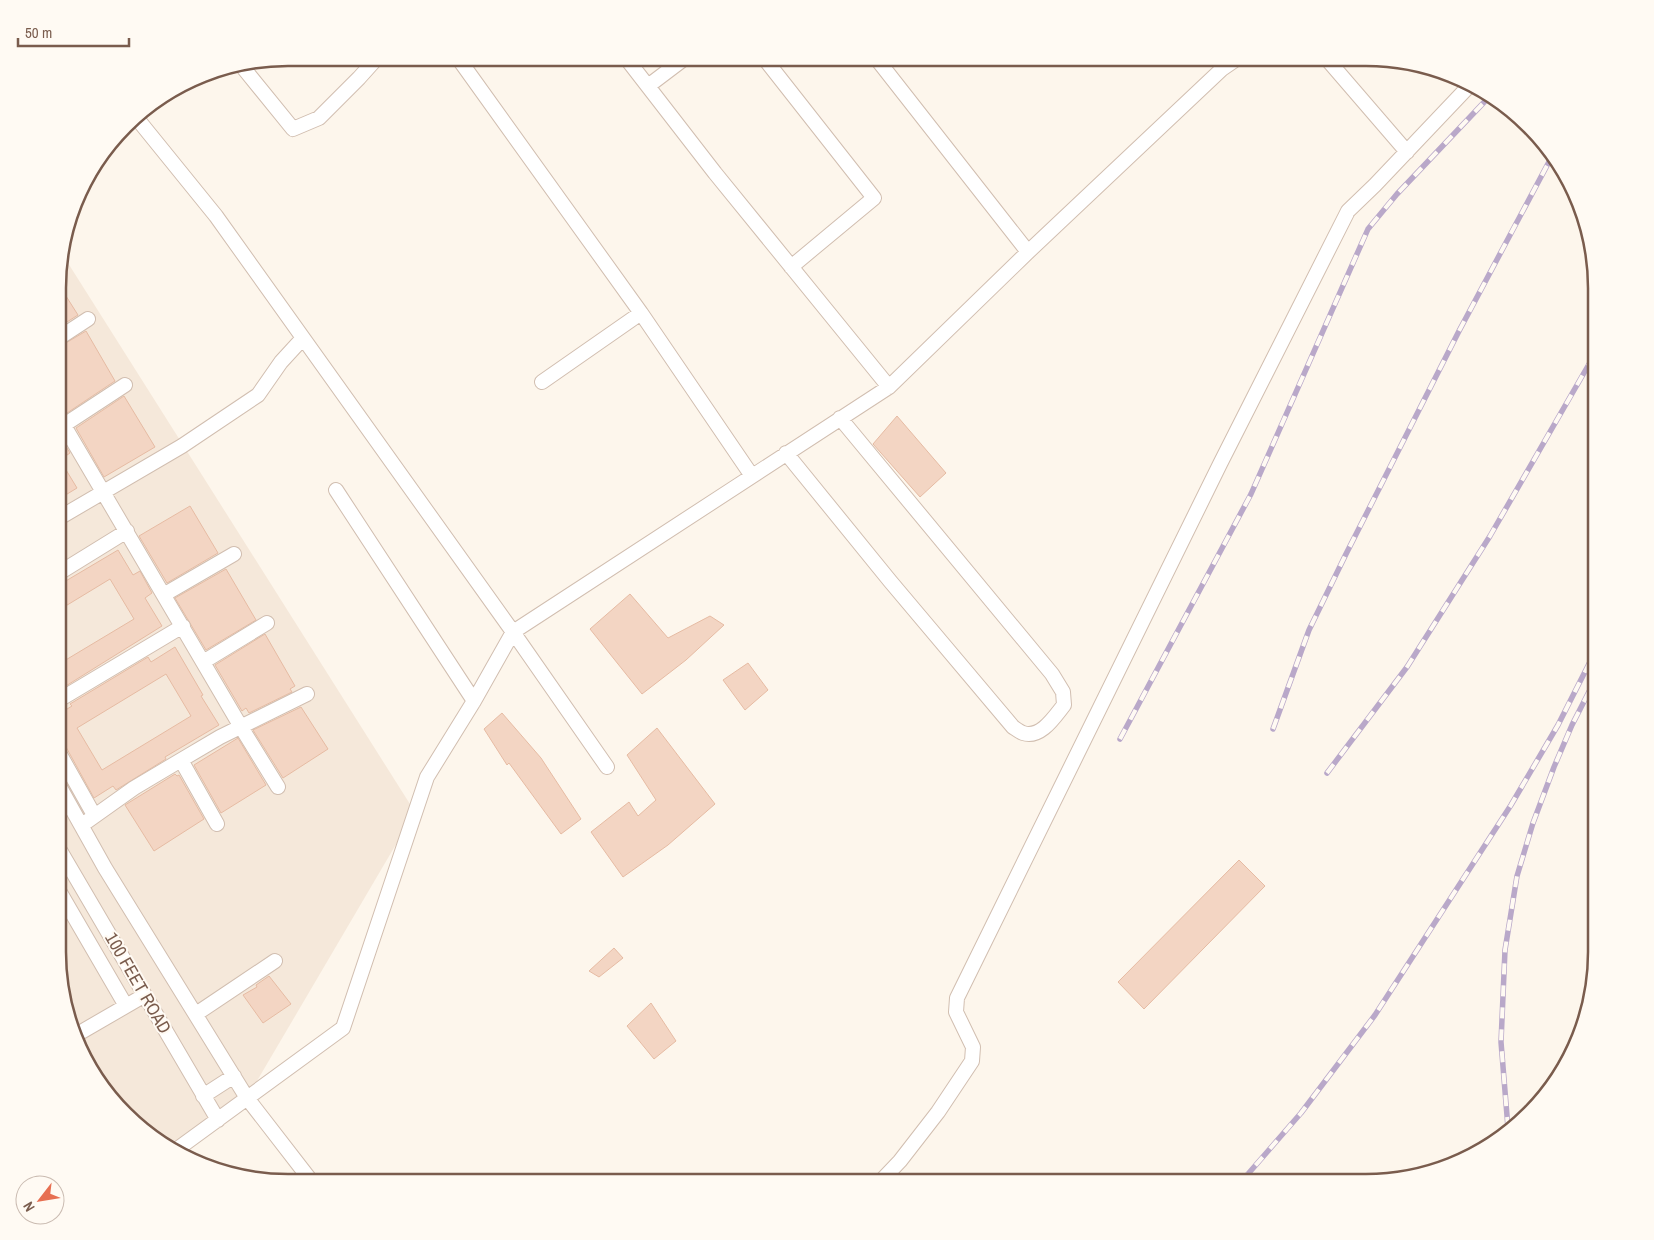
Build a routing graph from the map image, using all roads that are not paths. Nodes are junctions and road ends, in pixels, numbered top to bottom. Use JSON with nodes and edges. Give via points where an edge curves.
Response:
{"nodes":[{"id":1,"x":370,"y":66,"type":"edge"},
{"id":2,"x":464,"y":66,"type":"edge"},
{"id":3,"x":632,"y":66,"type":"edge"},
{"id":4,"x":674,"y":66,"type":"edge"},
{"id":5,"x":770,"y":66,"type":"edge"},
{"id":6,"x":882,"y":66,"type":"edge"},
{"id":7,"x":1226,"y":66,"type":"edge"},
{"id":8,"x":1333,"y":66,"type":"edge"},
{"id":9,"x":246,"y":71,"type":"edge"},
{"id":10,"x":648,"y":86,"type":"junction"},
{"id":11,"x":1465,"y":90,"type":"edge"},
{"id":12,"x":140,"y":123,"type":"edge"},
{"id":13,"x":1406,"y":152,"type":"junction"},
{"id":14,"x":1028,"y":252,"type":"junction"},
{"id":15,"x":791,"y":267,"type":"junction"},
{"id":16,"x":641,"y":313,"type":"junction"},
{"id":17,"x":88,"y":319,"type":"dead end"},
{"id":18,"x":66,"y":333,"type":"edge"},
{"id":19,"x":303,"y":338,"type":"junction"},
{"id":20,"x":542,"y":382,"type":"dead end"},
{"id":21,"x":125,"y":385,"type":"dead end"},
{"id":22,"x":888,"y":387,"type":"junction"},
{"id":23,"x":840,"y":418,"type":"junction"},
{"id":24,"x":66,"y":419,"type":"edge"},
{"id":25,"x":66,"y":428,"type":"edge"},
{"id":26,"x":786,"y":453,"type":"junction"},
{"id":27,"x":752,"y":476,"type":"junction"},
{"id":28,"x":336,"y":490,"type":"dead end"},
{"id":29,"x":104,"y":493,"type":"junction"},
{"id":30,"x":66,"y":514,"type":"edge"},
{"id":31,"x":127,"y":531,"type":"junction"},
{"id":32,"x":234,"y":554,"type":"dead end"},
{"id":33,"x":66,"y":568,"type":"edge"},
{"id":34,"x":165,"y":594,"type":"junction"},
{"id":35,"x":267,"y":624,"type":"dead end"},
{"id":36,"x":183,"y":626,"type":"junction"},
{"id":37,"x":513,"y":632,"type":"junction"},
{"id":38,"x":203,"y":662,"type":"junction"},
{"id":39,"x":307,"y":694,"type":"dead end"},
{"id":40,"x":66,"y":696,"type":"edge"},
{"id":41,"x":474,"y":701,"type":"junction"},
{"id":42,"x":241,"y":727,"type":"junction"},
{"id":43,"x":181,"y":760,"type":"junction"},
{"id":44,"x":66,"y":765,"type":"edge"},
{"id":45,"x":607,"y":767,"type":"dead end"},
{"id":46,"x":278,"y":787,"type":"dead end"},
{"id":47,"x":66,"y":799,"type":"edge"},
{"id":48,"x":94,"y":815,"type":"junction"},
{"id":49,"x":217,"y":824,"type":"dead end"},
{"id":50,"x":82,"y":825,"type":"junction"},
{"id":51,"x":66,"y":861,"type":"edge"},
{"id":52,"x":66,"y":917,"type":"edge"},
{"id":53,"x":275,"y":961,"type":"dead end"},
{"id":54,"x":145,"y":995,"type":"junction"},
{"id":55,"x":126,"y":1006,"type":"junction"},
{"id":56,"x":196,"y":1014,"type":"junction"},
{"id":57,"x":81,"y":1032,"type":"edge"},
{"id":58,"x":234,"y":1076,"type":"junction"},
{"id":59,"x":203,"y":1096,"type":"junction"},
{"id":60,"x":247,"y":1098,"type":"junction"},
{"id":61,"x":218,"y":1120,"type":"junction"},
{"id":62,"x":181,"y":1146,"type":"edge"},
{"id":63,"x":306,"y":1174,"type":"edge"},
{"id":64,"x":888,"y":1174,"type":"edge"}],
"edges":[{"from":1,"to":9,"type":"street","via":[[319,118],[293,128]]},
{"from":2,"to":16,"type":"street"},
{"from":3,"to":10,"type":"street"},
{"from":4,"to":10,"type":"street"},
{"from":5,"to":15,"type":"street","via":[[874,198]]},
{"from":6,"to":14,"type":"street"},
{"from":7,"to":14,"type":"street"},
{"from":8,"to":13,"type":"street"},
{"from":10,"to":15,"type":"street"},
{"from":11,"to":13,"type":"street"},
{"from":12,"to":19,"type":"street","via":[[216,216]]},
{"from":13,"to":64,"type":"street","via":[[1348,211],[964,981],[957,998],[956,1012],[973,1047],[972,1061],[938,1112]]},
{"from":14,"to":22,"type":"street"},
{"from":15,"to":22,"type":"street"},
{"from":16,"to":20,"type":"street"},
{"from":16,"to":27,"type":"street"},
{"from":17,"to":18,"type":"street"},
{"from":19,"to":29,"type":"street","via":[[258,396]]},
{"from":19,"to":37,"type":"street"},
{"from":21,"to":24,"type":"street"},
{"from":22,"to":23,"type":"street"},
{"from":23,"to":26,"type":"street"},
{"from":23,"to":26,"type":"street","via":[[1056,680],[1063,692],[1064,705],[1036,734],[1024,734],[1013,727]]},
{"from":25,"to":29,"type":"street"},
{"from":26,"to":27,"type":"street"},
{"from":27,"to":37,"type":"street"},
{"from":28,"to":41,"type":"street"},
{"from":29,"to":30,"type":"street"},
{"from":29,"to":31,"type":"street"},
{"from":31,"to":33,"type":"street"},
{"from":31,"to":34,"type":"street"},
{"from":32,"to":34,"type":"street"},
{"from":34,"to":36,"type":"street"},
{"from":35,"to":38,"type":"street"},
{"from":36,"to":38,"type":"street"},
{"from":36,"to":40,"type":"street"},
{"from":37,"to":41,"type":"street"},
{"from":37,"to":45,"type":"street"},
{"from":38,"to":42,"type":"street"},
{"from":39,"to":42,"type":"street"},
{"from":41,"to":60,"type":"street","via":[[428,777],[343,1028]]},
{"from":42,"to":43,"type":"street"},
{"from":42,"to":46,"type":"street"},
{"from":43,"to":48,"type":"street"},
{"from":43,"to":49,"type":"street"},
{"from":44,"to":48,"type":"street"},
{"from":47,"to":50,"type":"street"},
{"from":48,"to":50,"type":"street"},
{"from":50,"to":56,"type":"street","via":[[105,868]]},
{"from":51,"to":54,"type":"street","name":"100 FEET ROAD"},
{"from":52,"to":55,"type":"street"},
{"from":53,"to":56,"type":"street"},
{"from":54,"to":55,"type":"street"},
{"from":54,"to":59,"type":"street","name":"100 FEET ROAD"},
{"from":55,"to":57,"type":"street"},
{"from":56,"to":58,"type":"street"},
{"from":58,"to":59,"type":"street"},
{"from":58,"to":60,"type":"street"},
{"from":59,"to":61,"type":"street","name":"100 FEET ROAD"},
{"from":60,"to":61,"type":"street"},
{"from":60,"to":63,"type":"street"},
{"from":61,"to":62,"type":"street"}]}
